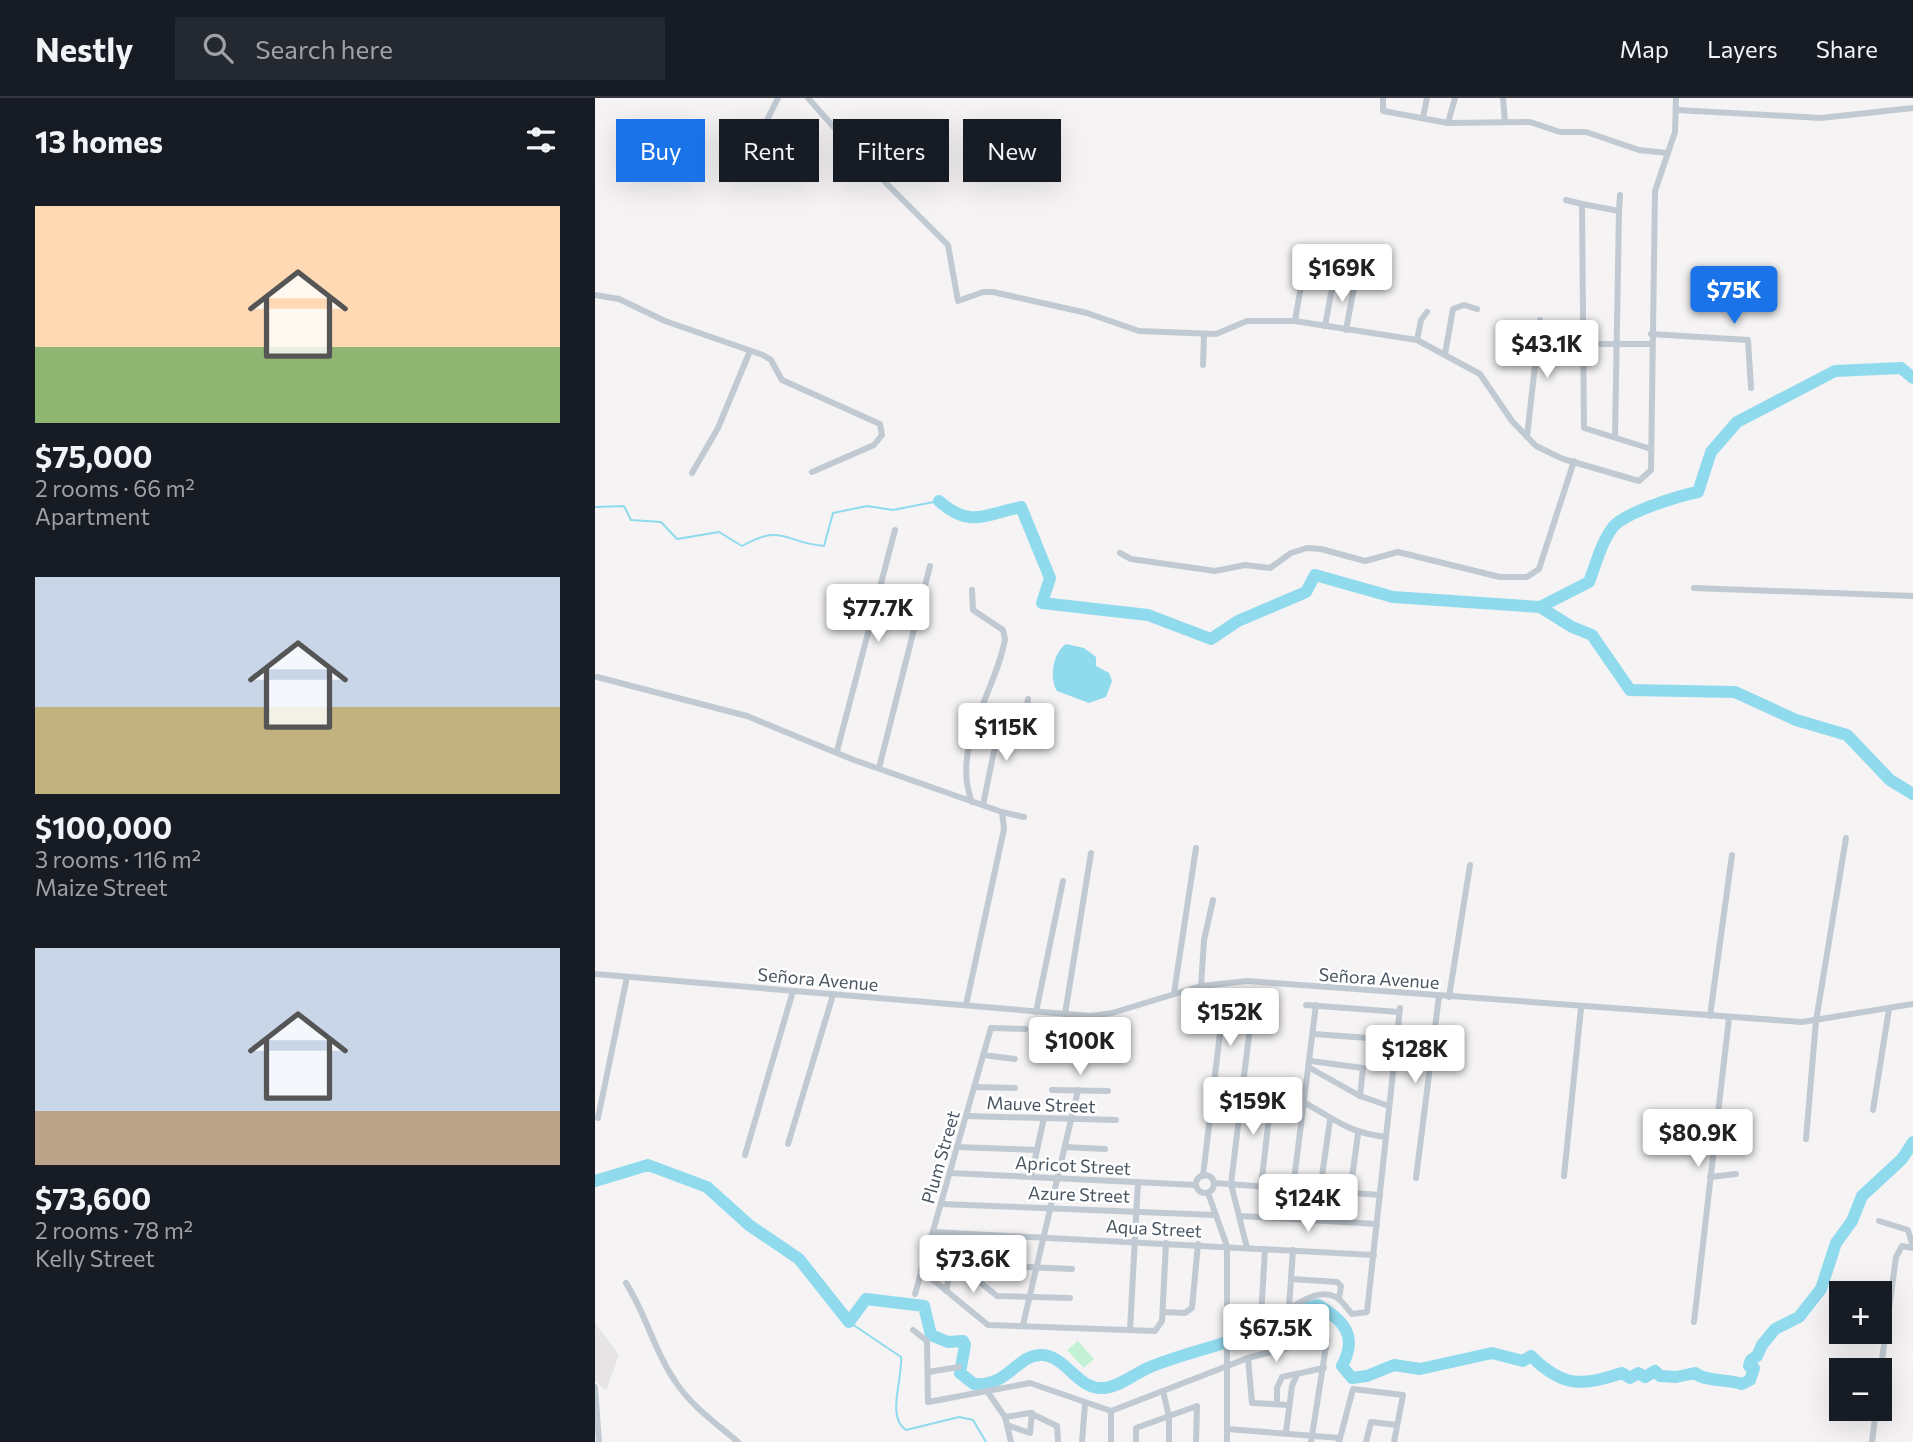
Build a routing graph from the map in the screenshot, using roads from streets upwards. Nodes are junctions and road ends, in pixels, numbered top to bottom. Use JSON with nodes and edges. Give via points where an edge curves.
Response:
{"nodes":[{"id":1,"x":778,"y":98,"type":"edge"},
{"id":2,"x":808,"y":98,"type":"edge"},
{"id":3,"x":1383,"y":98,"type":"edge"},
{"id":4,"x":1426,"y":98,"type":"edge"},
{"id":5,"x":1455,"y":98,"type":"edge"},
{"id":6,"x":1503,"y":98,"type":"edge"},
{"id":7,"x":1676,"y":98,"type":"edge"},
{"id":8,"x":1913,"y":108,"type":"edge"},
{"id":9,"x":1677,"y":110,"type":"junction"},
{"id":10,"x":1423,"y":117,"type":"junction"},
{"id":11,"x":768,"y":119,"type":"edge"},
{"id":12,"x":1504,"y":122,"type":"junction"},
{"id":13,"x":1448,"y":123,"type":"junction"},
{"id":14,"x":1667,"y":153,"type":"junction"},
{"id":15,"x":1620,"y":195,"type":"dead end"},
{"id":16,"x":1566,"y":200,"type":"dead end"},
{"id":17,"x":1582,"y":204,"type":"junction"},
{"id":18,"x":1619,"y":211,"type":"junction"},
{"id":19,"x":1360,"y":256,"type":"dead end"},
{"id":20,"x":1303,"y":274,"type":"dead end"},
{"id":21,"x":1334,"y":277,"type":"dead end"},
{"id":22,"x":596,"y":298,"type":"edge"},
{"id":23,"x":1476,"y":309,"type":"dead end"},
{"id":24,"x":1427,"y":312,"type":"dead end"},
{"id":25,"x":1540,"y":320,"type":"dead end"},
{"id":26,"x":1295,"y":321,"type":"junction"},
{"id":27,"x":1325,"y":326,"type":"junction"},
{"id":28,"x":1346,"y":330,"type":"junction"},
{"id":29,"x":1651,"y":334,"type":"junction"},
{"id":30,"x":1204,"y":335,"type":"junction"},
{"id":31,"x":1417,"y":340,"type":"junction"},
{"id":32,"x":1583,"y":344,"type":"junction"},
{"id":33,"x":1618,"y":344,"type":"junction"},
{"id":34,"x":1651,"y":344,"type":"junction"},
{"id":35,"x":750,"y":351,"type":"junction"},
{"id":36,"x":1445,"y":354,"type":"junction"},
{"id":37,"x":1203,"y":365,"type":"dead end"},
{"id":38,"x":1751,"y":388,"type":"dead end"},
{"id":39,"x":1527,"y":437,"type":"junction"},
{"id":40,"x":1615,"y":437,"type":"junction"},
{"id":41,"x":1651,"y":449,"type":"junction"},
{"id":42,"x":1574,"y":461,"type":"junction"},
{"id":43,"x":812,"y":472,"type":"dead end"},
{"id":44,"x":692,"y":473,"type":"dead end"},
{"id":45,"x":895,"y":530,"type":"dead end"},
{"id":46,"x":1120,"y":553,"type":"dead end"},
{"id":47,"x":930,"y":566,"type":"dead end"},
{"id":48,"x":1694,"y":588,"type":"dead end"},
{"id":49,"x":972,"y":590,"type":"dead end"},
{"id":50,"x":1913,"y":596,"type":"edge"},
{"id":51,"x":597,"y":677,"type":"dead end"},
{"id":52,"x":1028,"y":699,"type":"dead end"},
{"id":53,"x":1023,"y":727,"type":"junction"},
{"id":54,"x":1034,"y":729,"type":"dead end"},
{"id":55,"x":837,"y":751,"type":"junction"},
{"id":56,"x":879,"y":768,"type":"junction"},
{"id":57,"x":972,"y":802,"type":"junction"},
{"id":58,"x":983,"y":805,"type":"junction"},
{"id":59,"x":1002,"y":812,"type":"junction"},
{"id":60,"x":1024,"y":817,"type":"dead end"},
{"id":61,"x":1846,"y":838,"type":"dead end"},
{"id":62,"x":1196,"y":848,"type":"dead end"},
{"id":63,"x":1091,"y":853,"type":"dead end"},
{"id":64,"x":1732,"y":855,"type":"dead end"},
{"id":65,"x":1470,"y":865,"type":"dead end"},
{"id":66,"x":1063,"y":881,"type":"dead end"},
{"id":67,"x":1213,"y":900,"type":"dead end"},
{"id":68,"x":595,"y":974,"type":"edge"},
{"id":69,"x":627,"y":977,"type":"junction"},
{"id":70,"x":1201,"y":986,"type":"junction"},
{"id":71,"x":793,"y":991,"type":"junction"},
{"id":72,"x":1174,"y":993,"type":"junction"},
{"id":73,"x":833,"y":995,"type":"junction"},
{"id":74,"x":1439,"y":996,"type":"junction"},
{"id":75,"x":1449,"y":997,"type":"junction"},
{"id":76,"x":1253,"y":1002,"type":"junction"},
{"id":77,"x":1270,"y":1003,"type":"dead end"},
{"id":78,"x":1913,"y":1003,"type":"edge"},
{"id":79,"x":1306,"y":1004,"type":"dead end"},
{"id":80,"x":966,"y":1005,"type":"junction"},
{"id":81,"x":1316,"y":1005,"type":"junction"},
{"id":82,"x":1581,"y":1008,"type":"junction"},
{"id":83,"x":1889,"y":1009,"type":"junction"},
{"id":84,"x":1036,"y":1012,"type":"junction"},
{"id":85,"x":1065,"y":1014,"type":"junction"},
{"id":86,"x":1710,"y":1016,"type":"junction"},
{"id":87,"x":1728,"y":1018,"type":"junction"},
{"id":88,"x":1816,"y":1021,"type":"junction"},
{"id":89,"x":1025,"y":1029,"type":"dead end"},
{"id":90,"x":1314,"y":1034,"type":"junction"},
{"id":91,"x":1397,"y":1040,"type":"junction"},
{"id":92,"x":983,"y":1055,"type":"junction"},
{"id":93,"x":1015,"y":1059,"type":"dead end"},
{"id":94,"x":1311,"y":1065,"type":"junction"},
{"id":95,"x":1214,"y":1081,"type":"junction"},
{"id":96,"x":1243,"y":1085,"type":"junction"},
{"id":97,"x":974,"y":1087,"type":"junction"},
{"id":98,"x":1015,"y":1088,"type":"dead end"},
{"id":99,"x":1052,"y":1090,"type":"dead end"},
{"id":100,"x":1078,"y":1090,"type":"junction"},
{"id":101,"x":1108,"y":1091,"type":"dead end"},
{"id":102,"x":1272,"y":1092,"type":"junction"},
{"id":103,"x":1360,"y":1096,"type":"junction"},
{"id":104,"x":1302,"y":1102,"type":"junction"},
{"id":105,"x":1389,"y":1106,"type":"junction"},
{"id":106,"x":1873,"y":1110,"type":"dead end"},
{"id":107,"x":966,"y":1116,"type":"junction"},
{"id":108,"x":598,"y":1118,"type":"dead end"},
{"id":109,"x":1044,"y":1118,"type":"junction"},
{"id":110,"x":1072,"y":1119,"type":"junction"},
{"id":111,"x":1116,"y":1120,"type":"dead end"},
{"id":112,"x":1330,"y":1120,"type":"junction"},
{"id":113,"x":1358,"y":1134,"type":"junction"},
{"id":114,"x":1386,"y":1138,"type":"junction"},
{"id":115,"x":1807,"y":1139,"type":"dead end"},
{"id":116,"x":788,"y":1144,"type":"dead end"},
{"id":117,"x":957,"y":1147,"type":"junction"},
{"id":118,"x":1065,"y":1147,"type":"junction"},
{"id":119,"x":1105,"y":1149,"type":"dead end"},
{"id":120,"x":1037,"y":1150,"type":"junction"},
{"id":121,"x":745,"y":1155,"type":"dead end"},
{"id":122,"x":950,"y":1173,"type":"junction"},
{"id":123,"x":1736,"y":1174,"type":"dead end"},
{"id":124,"x":1203,"y":1175,"type":"junction"},
{"id":125,"x":1564,"y":1176,"type":"dead end"},
{"id":126,"x":1031,"y":1177,"type":"junction"},
{"id":127,"x":1710,"y":1177,"type":"junction"},
{"id":128,"x":1058,"y":1178,"type":"junction"},
{"id":129,"x":1416,"y":1178,"type":"dead end"},
{"id":130,"x":1138,"y":1182,"type":"junction"},
{"id":131,"x":1214,"y":1183,"type":"junction"},
{"id":132,"x":1231,"y":1184,"type":"junction"},
{"id":133,"x":1196,"y":1185,"type":"junction"},
{"id":134,"x":1261,"y":1186,"type":"junction"},
{"id":135,"x":1293,"y":1188,"type":"junction"},
{"id":136,"x":1320,"y":1190,"type":"junction"},
{"id":137,"x":1350,"y":1192,"type":"junction"},
{"id":138,"x":1209,"y":1193,"type":"junction"},
{"id":139,"x":1380,"y":1195,"type":"junction"},
{"id":140,"x":941,"y":1204,"type":"junction"},
{"id":141,"x":1051,"y":1206,"type":"junction"},
{"id":142,"x":1137,"y":1210,"type":"junction"},
{"id":143,"x":1215,"y":1215,"type":"junction"},
{"id":144,"x":1240,"y":1216,"type":"junction"},
{"id":145,"x":1879,"y":1221,"type":"dead end"},
{"id":146,"x":1377,"y":1224,"type":"junction"},
{"id":147,"x":933,"y":1232,"type":"junction"},
{"id":148,"x":1043,"y":1237,"type":"junction"},
{"id":149,"x":1135,"y":1241,"type":"junction"},
{"id":150,"x":1166,"y":1243,"type":"junction"},
{"id":151,"x":1198,"y":1244,"type":"junction"},
{"id":152,"x":1227,"y":1246,"type":"junction"},
{"id":153,"x":1913,"y":1247,"type":"edge"},
{"id":154,"x":1247,"y":1248,"type":"junction"},
{"id":155,"x":1265,"y":1249,"type":"junction"},
{"id":156,"x":1293,"y":1250,"type":"junction"},
{"id":157,"x":1374,"y":1255,"type":"junction"},
{"id":158,"x":957,"y":1264,"type":"junction"},
{"id":159,"x":1036,"y":1267,"type":"junction"},
{"id":160,"x":1072,"y":1269,"type":"dead end"},
{"id":161,"x":921,"y":1270,"type":"junction"},
{"id":162,"x":1291,"y":1279,"type":"junction"},
{"id":163,"x":626,"y":1283,"type":"dead end"},
{"id":164,"x":1892,"y":1290,"type":"edge"},
{"id":165,"x":946,"y":1291,"type":"junction"},
{"id":166,"x":915,"y":1294,"type":"dead end"},
{"id":167,"x":1028,"y":1296,"type":"junction"},
{"id":168,"x":1070,"y":1298,"type":"dead end"},
{"id":169,"x":1339,"y":1299,"type":"junction"},
{"id":170,"x":1289,"y":1307,"type":"junction"},
{"id":171,"x":1163,"y":1312,"type":"junction"},
{"id":172,"x":1694,"y":1322,"type":"dead end"},
{"id":173,"x":1024,"y":1325,"type":"junction"},
{"id":174,"x":913,"y":1330,"type":"dead end"},
{"id":175,"x":1130,"y":1330,"type":"junction"},
{"id":176,"x":1248,"y":1358,"type":"junction"},
{"id":177,"x":1227,"y":1364,"type":"junction"},
{"id":178,"x":959,"y":1367,"type":"dead end"},
{"id":179,"x":1324,"y":1368,"type":"junction"},
{"id":180,"x":928,"y":1373,"type":"junction"},
{"id":181,"x":1297,"y":1374,"type":"junction"},
{"id":182,"x":596,"y":1389,"type":"edge"},
{"id":183,"x":987,"y":1391,"type":"junction"},
{"id":184,"x":1163,"y":1391,"type":"junction"},
{"id":185,"x":1085,"y":1404,"type":"junction"},
{"id":186,"x":1277,"y":1404,"type":"junction"},
{"id":187,"x":1289,"y":1405,"type":"junction"},
{"id":188,"x":1111,"y":1410,"type":"junction"},
{"id":189,"x":1032,"y":1413,"type":"junction"},
{"id":190,"x":1005,"y":1417,"type":"junction"},
{"id":191,"x":1169,"y":1417,"type":"junction"},
{"id":192,"x":1875,"y":1421,"type":"edge"},
{"id":193,"x":1007,"y":1425,"type":"junction"},
{"id":194,"x":1397,"y":1425,"type":"junction"},
{"id":195,"x":1227,"y":1429,"type":"junction"},
{"id":196,"x":1286,"y":1432,"type":"junction"},
{"id":197,"x":1311,"y":1438,"type":"edge"},
{"id":198,"x":1340,"y":1440,"type":"edge"},
{"id":199,"x":599,"y":1442,"type":"edge"},
{"id":200,"x":738,"y":1442,"type":"edge"},
{"id":201,"x":1011,"y":1442,"type":"edge"},
{"id":202,"x":1058,"y":1442,"type":"edge"},
{"id":203,"x":1082,"y":1442,"type":"edge"},
{"id":204,"x":1111,"y":1442,"type":"edge"},
{"id":205,"x":1136,"y":1442,"type":"edge"},
{"id":206,"x":1169,"y":1442,"type":"edge"},
{"id":207,"x":1196,"y":1442,"type":"edge"},
{"id":208,"x":1227,"y":1442,"type":"edge"},
{"id":209,"x":1366,"y":1442,"type":"edge"},
{"id":210,"x":1394,"y":1442,"type":"edge"},
{"id":211,"x":1872,"y":1442,"type":"edge"}],
"edges":[{"from":1,"to":11,"type":"street"},
{"from":2,"to":30,"type":"street","via":[[948,246],[958,301],[993,292],[1087,313],[1125,329]]},
{"from":3,"to":10,"type":"street","via":[[1383,111]]},
{"from":4,"to":10,"type":"street"},
{"from":5,"to":13,"type":"street"},
{"from":6,"to":12,"type":"street"},
{"from":7,"to":9,"type":"street"},
{"from":8,"to":9,"type":"street","via":[[1821,118]]},
{"from":9,"to":14,"type":"street"},
{"from":10,"to":13,"type":"street"},
{"from":12,"to":13,"type":"street"},
{"from":12,"to":14,"type":"street","via":[[1586,132]]},
{"from":14,"to":29,"type":"street","via":[[1655,191]]},
{"from":15,"to":18,"type":"street"},
{"from":16,"to":17,"type":"street"},
{"from":17,"to":18,"type":"street"},
{"from":17,"to":32,"type":"street"},
{"from":18,"to":33,"type":"street"},
{"from":19,"to":28,"type":"street"},
{"from":20,"to":26,"type":"street"},
{"from":21,"to":27,"type":"street"},
{"from":22,"to":35,"type":"street","via":[[619,299]]},
{"from":23,"to":36,"type":"street","via":[[1464,305],[1454,309]]},
{"from":24,"to":31,"type":"street"},
{"from":25,"to":39,"type":"street"},
{"from":26,"to":27,"type":"street"},
{"from":26,"to":30,"type":"street","via":[[1247,321]]},
{"from":27,"to":28,"type":"street"},
{"from":28,"to":31,"type":"street"},
{"from":29,"to":34,"type":"street"},
{"from":29,"to":38,"type":"street","via":[[1748,340]]},
{"from":30,"to":37,"type":"street"},
{"from":31,"to":36,"type":"street"},
{"from":32,"to":33,"type":"street"},
{"from":32,"to":40,"type":"street","via":[[1584,429]]},
{"from":33,"to":34,"type":"street"},
{"from":33,"to":40,"type":"street"},
{"from":34,"to":41,"type":"street"},
{"from":35,"to":43,"type":"street","via":[[771,360],[782,380],[880,424],[883,435],[874,445]]},
{"from":35,"to":44,"type":"street","via":[[718,428]]},
{"from":36,"to":39,"type":"street","via":[[1480,374]]},
{"from":39,"to":42,"type":"street","via":[[1536,446]]},
{"from":40,"to":41,"type":"street"},
{"from":41,"to":42,"type":"street","via":[[1651,470],[1639,481]]},
{"from":42,"to":46,"type":"street","via":[[1539,569],[1527,577],[1500,577],[1398,552],[1365,561],[1307,548],[1270,568],[1245,565],[1207,571],[1131,559]]},
{"from":45,"to":55,"type":"street"},
{"from":47,"to":56,"type":"street"},
{"from":48,"to":50,"type":"street"},
{"from":49,"to":57,"type":"street","via":[[973,610],[1003,630],[1005,639],[980,707],[967,761],[966,789]]},
{"from":51,"to":55,"type":"street","via":[[747,716]]},
{"from":52,"to":53,"type":"street"},
{"from":53,"to":54,"type":"street"},
{"from":53,"to":58,"type":"street","via":[[1000,722]]},
{"from":55,"to":56,"type":"street"},
{"from":56,"to":57,"type":"street"},
{"from":57,"to":58,"type":"street"},
{"from":58,"to":59,"type":"street"},
{"from":59,"to":60,"type":"street"},
{"from":59,"to":80,"type":"street","via":[[1004,829]]},
{"from":61,"to":88,"type":"street"},
{"from":62,"to":72,"type":"street"},
{"from":63,"to":85,"type":"street"},
{"from":64,"to":86,"type":"street"},
{"from":65,"to":75,"type":"street"},
{"from":66,"to":84,"type":"street"},
{"from":67,"to":70,"type":"street"},
{"from":68,"to":69,"type":"street","name":"Señora Avenue"},
{"from":69,"to":71,"type":"street","name":"Señora Avenue"},
{"from":69,"to":108,"type":"street"},
{"from":70,"to":72,"type":"street","name":"Señora Avenue"},
{"from":70,"to":74,"type":"street","name":"Señora Avenue","via":[[1247,981]]},
{"from":71,"to":73,"type":"street","name":"Señora Avenue"},
{"from":71,"to":121,"type":"street"},
{"from":72,"to":85,"type":"street","name":"Señora Avenue","via":[[1112,1013]]},
{"from":73,"to":80,"type":"street","name":"Señora Avenue"},
{"from":73,"to":116,"type":"street"},
{"from":74,"to":75,"type":"street","name":"Señora Avenue"},
{"from":74,"to":129,"type":"street"},
{"from":75,"to":82,"type":"street","name":"Señora Avenue"},
{"from":76,"to":77,"type":"street"},
{"from":76,"to":95,"type":"street","via":[[1232,1004],[1222,1016]]},
{"from":76,"to":96,"type":"street"},
{"from":78,"to":83,"type":"street","name":"Señora Avenue"},
{"from":79,"to":81,"type":"street"},
{"from":80,"to":84,"type":"street","name":"Señora Avenue"},
{"from":81,"to":90,"type":"street"},
{"from":81,"to":91,"type":"street","via":[[1400,1010]]},
{"from":82,"to":86,"type":"street","name":"Señora Avenue"},
{"from":82,"to":125,"type":"street"},
{"from":83,"to":88,"type":"street","name":"Señora Avenue"},
{"from":83,"to":106,"type":"street"},
{"from":84,"to":85,"type":"street","name":"Señora Avenue"},
{"from":86,"to":87,"type":"street","name":"Señora Avenue"},
{"from":87,"to":88,"type":"street","name":"Señora Avenue"},
{"from":87,"to":127,"type":"street"},
{"from":88,"to":115,"type":"street"},
{"from":89,"to":92,"type":"street","name":"Plum Street","via":[[991,1028]]},
{"from":90,"to":91,"type":"street"},
{"from":90,"to":94,"type":"street"},
{"from":91,"to":105,"type":"street"},
{"from":92,"to":93,"type":"street"},
{"from":92,"to":97,"type":"street","name":"Plum Street"},
{"from":94,"to":103,"type":"street"},
{"from":94,"to":103,"type":"street","via":[[1363,1068]]},
{"from":94,"to":104,"type":"street"},
{"from":95,"to":96,"type":"street"},
{"from":95,"to":124,"type":"street"},
{"from":96,"to":102,"type":"street"},
{"from":96,"to":132,"type":"street"},
{"from":97,"to":98,"type":"street"},
{"from":97,"to":107,"type":"street","name":"Plum Street"},
{"from":99,"to":100,"type":"street"},
{"from":100,"to":101,"type":"street"},
{"from":100,"to":110,"type":"street"},
{"from":102,"to":104,"type":"street"},
{"from":102,"to":134,"type":"street"},
{"from":103,"to":105,"type":"street"},
{"from":104,"to":112,"type":"street"},
{"from":104,"to":135,"type":"street"},
{"from":105,"to":114,"type":"street"},
{"from":107,"to":109,"type":"street","name":"Mauve Street"},
{"from":107,"to":117,"type":"street","name":"Plum Street"},
{"from":109,"to":110,"type":"street","name":"Mauve Street"},
{"from":109,"to":120,"type":"street"},
{"from":110,"to":111,"type":"street","name":"Mauve Street"},
{"from":110,"to":118,"type":"street"},
{"from":112,"to":113,"type":"street"},
{"from":112,"to":136,"type":"street"},
{"from":113,"to":114,"type":"street"},
{"from":113,"to":137,"type":"street"},
{"from":114,"to":139,"type":"street"},
{"from":117,"to":120,"type":"street"},
{"from":117,"to":122,"type":"street","name":"Plum Street"},
{"from":118,"to":119,"type":"street"},
{"from":118,"to":128,"type":"street"},
{"from":120,"to":126,"type":"street"},
{"from":122,"to":126,"type":"street","name":"Apricot Street"},
{"from":122,"to":140,"type":"street","name":"Plum Street"},
{"from":123,"to":127,"type":"street"},
{"from":124,"to":131,"type":"street"},
{"from":124,"to":133,"type":"street"},
{"from":126,"to":128,"type":"street","name":"Apricot Street"},
{"from":127,"to":172,"type":"street"},
{"from":128,"to":130,"type":"street","name":"Apricot Street"},
{"from":128,"to":141,"type":"street"},
{"from":130,"to":133,"type":"street","name":"Apricot Street"},
{"from":130,"to":142,"type":"street"},
{"from":131,"to":132,"type":"street"},
{"from":131,"to":138,"type":"street"},
{"from":132,"to":134,"type":"street"},
{"from":132,"to":144,"type":"street"},
{"from":133,"to":138,"type":"street","via":[[1199,1192]]},
{"from":134,"to":135,"type":"street"},
{"from":135,"to":136,"type":"street"},
{"from":136,"to":137,"type":"street"},
{"from":137,"to":139,"type":"street"},
{"from":138,"to":143,"type":"street"},
{"from":139,"to":146,"type":"street"},
{"from":140,"to":141,"type":"street","name":"Azure Street"},
{"from":140,"to":147,"type":"street","name":"Plum Street"},
{"from":141,"to":142,"type":"street","name":"Azure Street"},
{"from":141,"to":148,"type":"street"},
{"from":142,"to":143,"type":"street","name":"Azure Street"},
{"from":142,"to":149,"type":"street"},
{"from":143,"to":152,"type":"street"},
{"from":144,"to":146,"type":"street"},
{"from":144,"to":154,"type":"street"},
{"from":145,"to":153,"type":"street","via":[[1908,1230]]},
{"from":146,"to":157,"type":"street"},
{"from":147,"to":148,"type":"street","name":"Aqua Street"},
{"from":147,"to":161,"type":"street","name":"Plum Street"},
{"from":148,"to":149,"type":"street","name":"Aqua Street"},
{"from":148,"to":159,"type":"street"},
{"from":149,"to":150,"type":"street","name":"Aqua Street"},
{"from":149,"to":175,"type":"street"},
{"from":150,"to":151,"type":"street","name":"Aqua Street"},
{"from":150,"to":171,"type":"street"},
{"from":151,"to":152,"type":"street","name":"Aqua Street"},
{"from":151,"to":171,"type":"street","via":[[1192,1308],[1185,1313]]},
{"from":152,"to":154,"type":"street","name":"Aqua Street"},
{"from":152,"to":177,"type":"street"},
{"from":153,"to":164,"type":"street","via":[[1898,1250]]},
{"from":154,"to":155,"type":"street","name":"Aqua Street"},
{"from":155,"to":156,"type":"street","name":"Aqua Street"},
{"from":155,"to":170,"type":"street","via":[[1260,1315],[1266,1318]]},
{"from":156,"to":157,"type":"street","name":"Aqua Street"},
{"from":156,"to":162,"type":"street"},
{"from":157,"to":169,"type":"street","via":[[1367,1312],[1352,1314]]},
{"from":158,"to":159,"type":"street"},
{"from":158,"to":165,"type":"street","via":[[951,1268]]},
{"from":158,"to":167,"type":"street","via":[[997,1296]]},
{"from":159,"to":160,"type":"street"},
{"from":159,"to":167,"type":"street"},
{"from":161,"to":165,"type":"street"},
{"from":161,"to":166,"type":"street","name":"Plum Street"},
{"from":162,"to":169,"type":"street","via":[[1337,1282],[1341,1286]]},
{"from":162,"to":170,"type":"street"},
{"from":163,"to":200,"type":"street","via":[[675,1382]]},
{"from":165,"to":173,"type":"street","via":[[988,1325]]},
{"from":167,"to":168,"type":"street"},
{"from":167,"to":173,"type":"street"},
{"from":169,"to":170,"type":"street","via":[[1327,1296]]},
{"from":171,"to":175,"type":"street","via":[[1155,1331]]},
{"from":173,"to":175,"type":"street"},
{"from":174,"to":180,"type":"street","via":[[927,1341]]},
{"from":176,"to":177,"type":"street"},
{"from":176,"to":179,"type":"street","via":[[1327,1340]]},
{"from":176,"to":186,"type":"street","via":[[1252,1403]]},
{"from":177,"to":184,"type":"street"},
{"from":177,"to":195,"type":"street"},
{"from":178,"to":180,"type":"street"},
{"from":179,"to":181,"type":"street"},
{"from":179,"to":197,"type":"street"},
{"from":180,"to":183,"type":"street","via":[[928,1402]]},
{"from":181,"to":186,"type":"street","via":[[1282,1377]]},
{"from":181,"to":187,"type":"street"},
{"from":182,"to":199,"type":"street"},
{"from":183,"to":185,"type":"street","via":[[1030,1383]]},
{"from":183,"to":190,"type":"street"},
{"from":184,"to":188,"type":"street"},
{"from":184,"to":191,"type":"street"},
{"from":185,"to":188,"type":"street"},
{"from":185,"to":203,"type":"street"},
{"from":186,"to":187,"type":"street"},
{"from":187,"to":196,"type":"street"},
{"from":188,"to":204,"type":"street"},
{"from":189,"to":190,"type":"street"},
{"from":189,"to":193,"type":"street","via":[[1030,1433]]},
{"from":189,"to":202,"type":"street","via":[[1057,1426]]},
{"from":190,"to":193,"type":"street"},
{"from":191,"to":205,"type":"street","via":[[1136,1428]]},
{"from":191,"to":206,"type":"street"},
{"from":191,"to":207,"type":"street","via":[[1197,1406]]},
{"from":192,"to":211,"type":"street"},
{"from":193,"to":201,"type":"street"},
{"from":194,"to":198,"type":"street","via":[[1403,1395],[1353,1389]]},
{"from":194,"to":209,"type":"street","via":[[1371,1422]]},
{"from":194,"to":210,"type":"street"},
{"from":195,"to":196,"type":"street"},
{"from":195,"to":208,"type":"street"},
{"from":196,"to":197,"type":"street"},
{"from":197,"to":198,"type":"street"}]}
